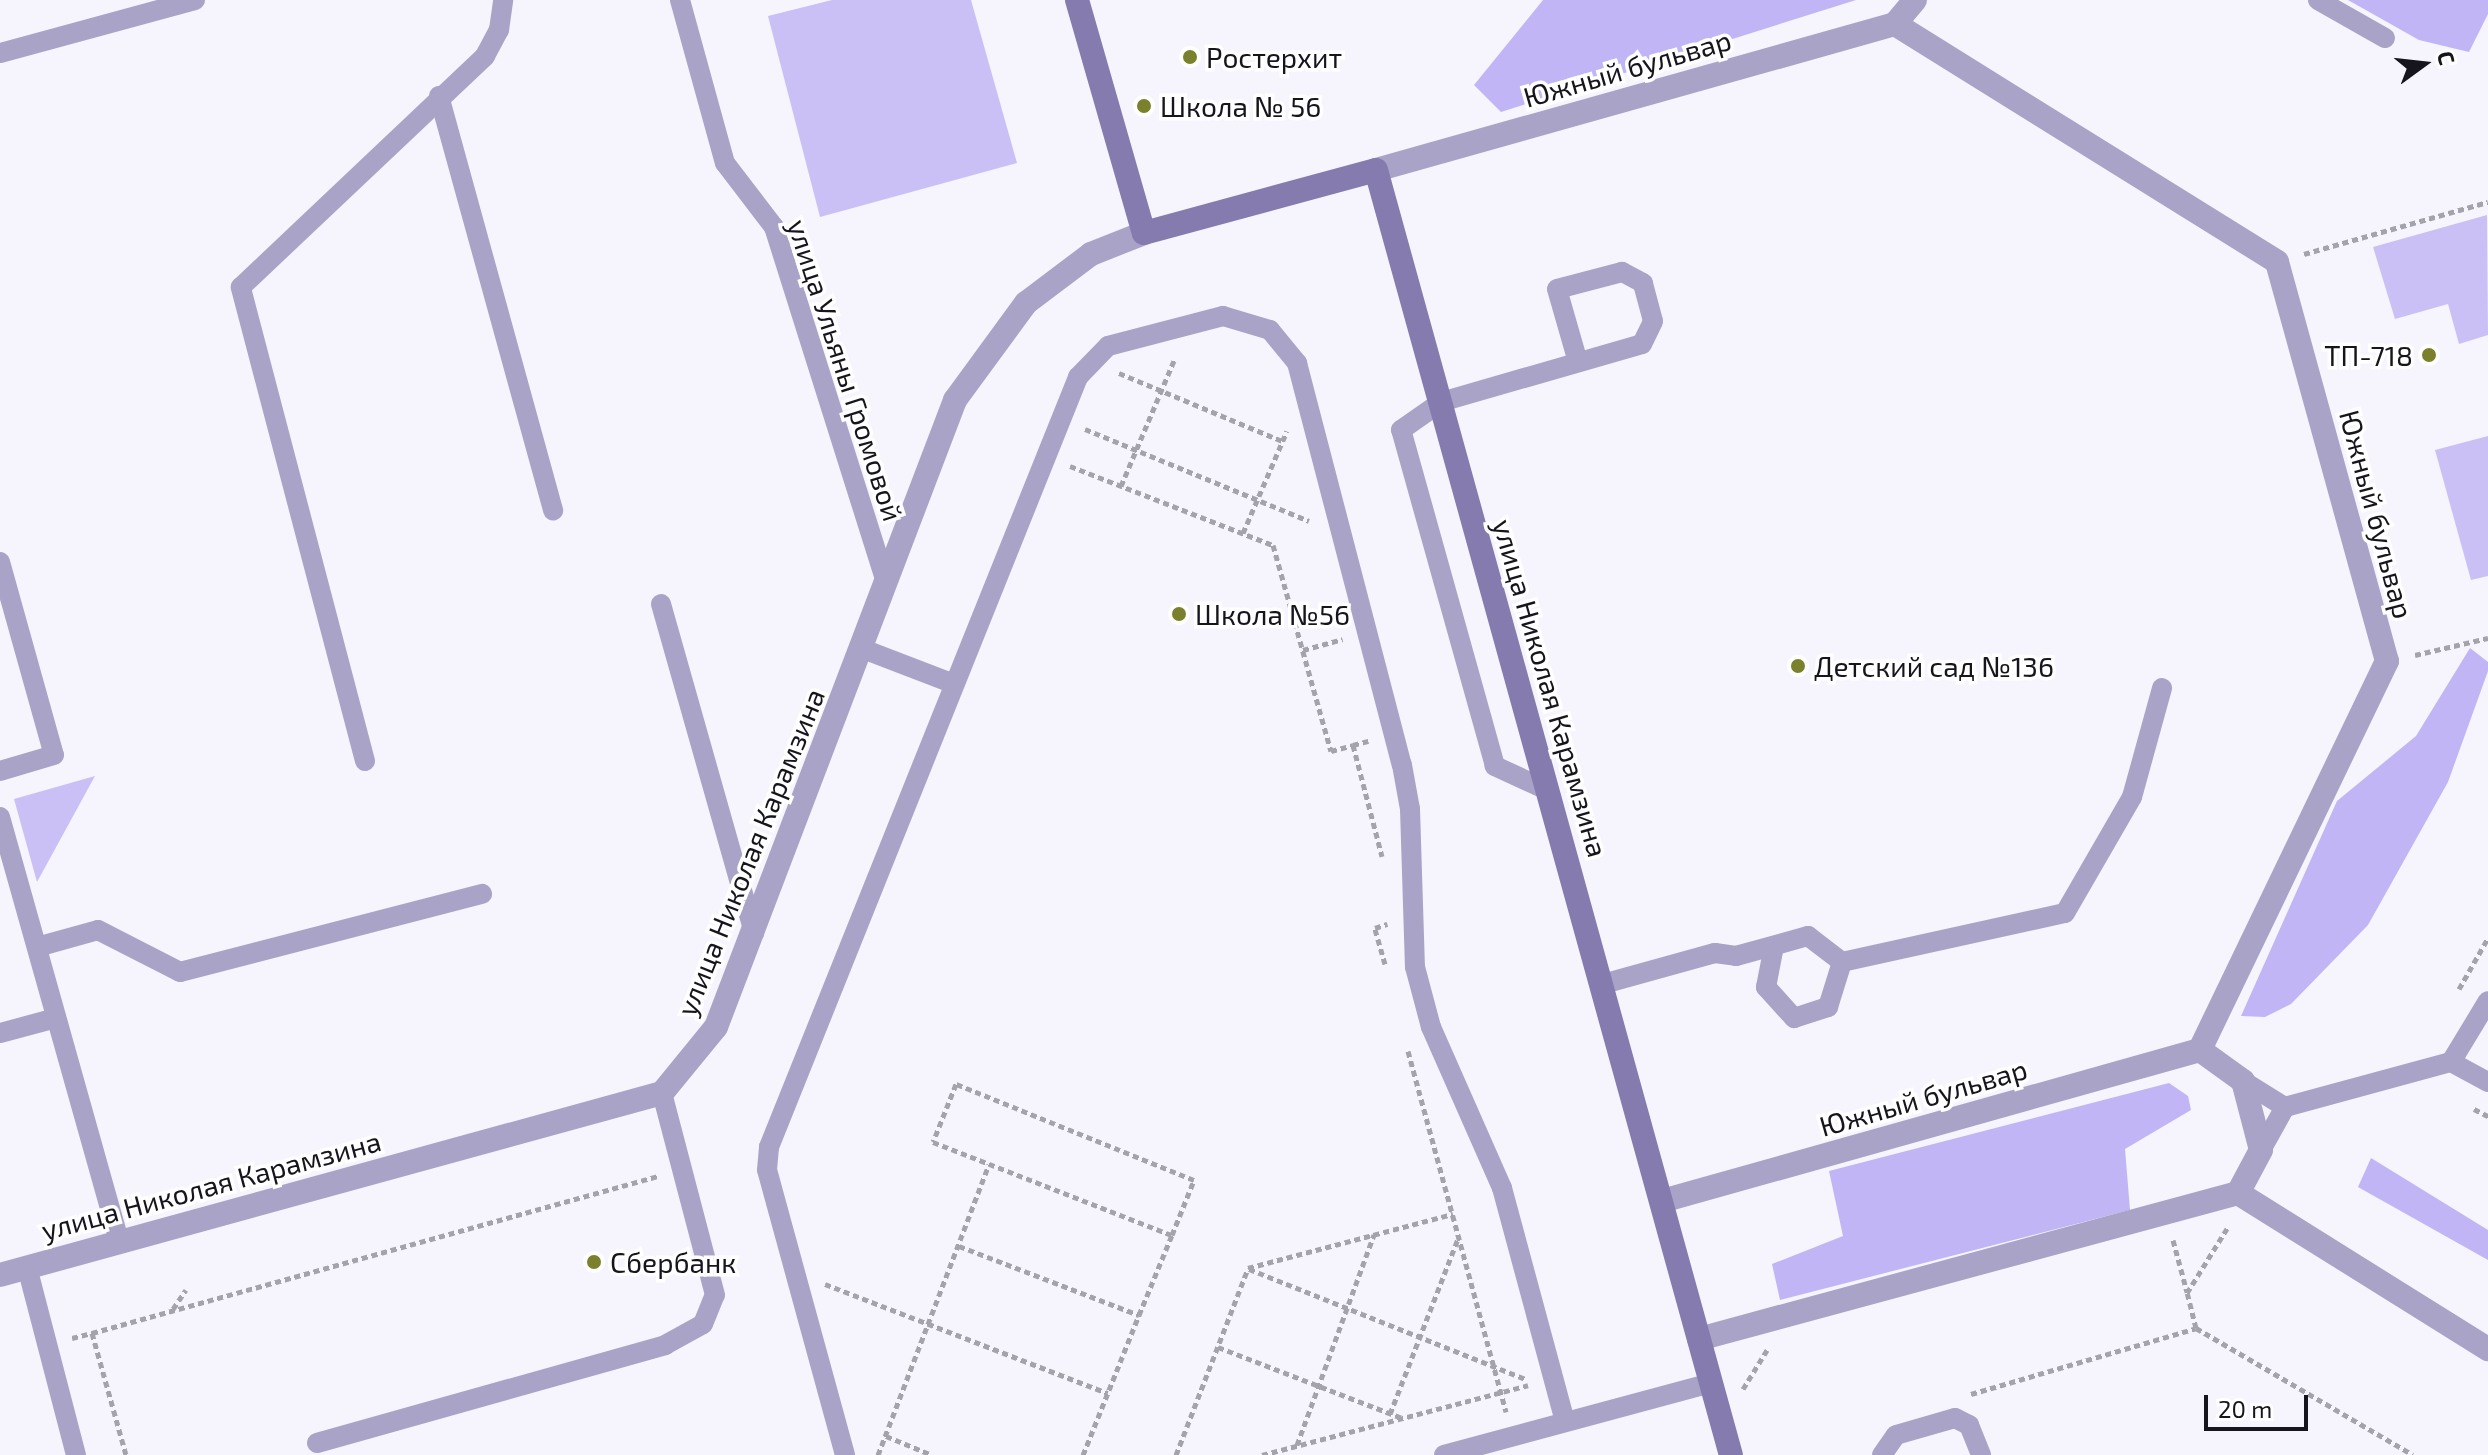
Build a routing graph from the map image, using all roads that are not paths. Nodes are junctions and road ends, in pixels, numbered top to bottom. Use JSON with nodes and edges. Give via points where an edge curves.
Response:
{"nodes":[{"id":1,"x":195,"y":0,"type":"edge"},
{"id":2,"x":503,"y":0,"type":"edge"},
{"id":3,"x":680,"y":0,"type":"edge"},
{"id":4,"x":1077,"y":0,"type":"edge"},
{"id":5,"x":1915,"y":0,"type":"edge"},
{"id":6,"x":2318,"y":0,"type":"edge"},
{"id":7,"x":1895,"y":24,"type":"junction"},
{"id":8,"x":2385,"y":38,"type":"dead end"},
{"id":9,"x":0,"y":53,"type":"edge"},
{"id":10,"x":439,"y":96,"type":"junction"},
{"id":11,"x":1376,"y":170,"type":"junction"},
{"id":12,"x":1144,"y":233,"type":"junction"},
{"id":13,"x":1578,"y":362,"type":"junction"},
{"id":14,"x":1441,"y":402,"type":"junction"},
{"id":15,"x":553,"y":511,"type":"dead end"},
{"id":16,"x":0,"y":562,"type":"edge"},
{"id":17,"x":886,"y":583,"type":"junction"},
{"id":18,"x":661,"y":604,"type":"dead end"},
{"id":19,"x":863,"y":649,"type":"junction"},
{"id":20,"x":954,"y":684,"type":"junction"},
{"id":21,"x":2162,"y":688,"type":"dead end"},
{"id":22,"x":365,"y":761,"type":"dead end"},
{"id":23,"x":0,"y":771,"type":"edge"},
{"id":24,"x":1549,"y":791,"type":"junction"},
{"id":25,"x":0,"y":817,"type":"edge"},
{"id":26,"x":482,"y":894,"type":"dead end"},
{"id":27,"x":754,"y":933,"type":"junction"},
{"id":28,"x":1774,"y":946,"type":"junction"},
{"id":29,"x":37,"y":947,"type":"junction"},
{"id":30,"x":1842,"y":962,"type":"junction"},
{"id":31,"x":1603,"y":984,"type":"junction"},
{"id":32,"x":2488,"y":1001,"type":"edge"},
{"id":33,"x":56,"y":1018,"type":"junction"},
{"id":34,"x":0,"y":1033,"type":"edge"},
{"id":35,"x":2200,"y":1050,"type":"junction"},
{"id":36,"x":2451,"y":1062,"type":"junction"},
{"id":37,"x":2243,"y":1081,"type":"junction"},
{"id":38,"x":2488,"y":1082,"type":"edge"},
{"id":39,"x":662,"y":1093,"type":"junction"},
{"id":40,"x":2285,"y":1107,"type":"junction"},
{"id":41,"x":2261,"y":1150,"type":"junction"},
{"id":42,"x":1662,"y":1201,"type":"junction"},
{"id":43,"x":2236,"y":1204,"type":"junction"},
{"id":44,"x":119,"y":1241,"type":"junction"},
{"id":45,"x":27,"y":1267,"type":"junction"},
{"id":46,"x":0,"y":1275,"type":"edge"},
{"id":47,"x":1699,"y":1339,"type":"junction"},
{"id":48,"x":2488,"y":1349,"type":"edge"},
{"id":49,"x":1711,"y":1383,"type":"junction"},
{"id":50,"x":1565,"y":1422,"type":"junction"},
{"id":51,"x":317,"y":1443,"type":"dead end"},
{"id":52,"x":76,"y":1455,"type":"edge"},
{"id":53,"x":845,"y":1455,"type":"edge"},
{"id":54,"x":1444,"y":1455,"type":"edge"},
{"id":55,"x":1731,"y":1455,"type":"edge"},
{"id":56,"x":1882,"y":1455,"type":"edge"},
{"id":57,"x":1981,"y":1455,"type":"edge"}],
"edges":[{"from":1,"to":9,"type":"lane"},
{"from":2,"to":10,"type":"lane","via":[[499,30],[485,56]]},
{"from":3,"to":17,"type":"lane","name":"улица Ульяны Громовой","via":[[725,163],[774,227]]},
{"from":4,"to":12,"type":"street"},
{"from":5,"to":7,"type":"street"},
{"from":6,"to":8,"type":"lane"},
{"from":7,"to":11,"type":"street","name":"Южный бульвар"},
{"from":7,"to":35,"type":"street","name":"Южный бульвар","via":[[2277,262],[2387,661]]},
{"from":10,"to":15,"type":"lane"},
{"from":10,"to":22,"type":"lane","via":[[241,287]]},
{"from":11,"to":12,"type":"street","name":"улица Николая Карамзина"},
{"from":11,"to":14,"type":"street","name":"улица Николая Карамзина"},
{"from":12,"to":17,"type":"street","name":"улица Николая Карамзина","via":[[1091,254],[1057,277],[994,342],[955,400]]},
{"from":13,"to":13,"type":"lane","via":[[1642,344],[1653,321],[1643,283],[1622,272],[1557,289]]},
{"from":13,"to":14,"type":"lane"},
{"from":14,"to":24,"type":"street","name":"улица Николая Карамзина"},
{"from":14,"to":24,"type":"lane","via":[[1401,430],[1405,445],[1495,766]]},
{"from":16,"to":23,"type":"lane","via":[[54,755]]},
{"from":17,"to":19,"type":"street","name":"улица Николая Карамзина"},
{"from":18,"to":27,"type":"lane"},
{"from":19,"to":20,"type":"lane"},
{"from":19,"to":27,"type":"street","name":"улица Николая Карамзина"},
{"from":20,"to":50,"type":"lane","via":[[1070,392],[1086,364],[1108,346],[1223,316],[1254,322],[1283,340],[1297,363],[1402,765],[1410,809],[1415,967],[1431,1027],[1502,1188]]},
{"from":20,"to":53,"type":"lane","via":[[767,1158]]},
{"from":21,"to":30,"type":"lane","via":[[2132,797],[2065,913]]},
{"from":24,"to":31,"type":"street","name":"улица Николая Карамзина"},
{"from":25,"to":29,"type":"lane"},
{"from":26,"to":29,"type":"lane","via":[[180,972],[98,930]]},
{"from":27,"to":39,"type":"street","name":"улица Николая Карамзина","via":[[716,1027]]},
{"from":28,"to":30,"type":"lane","via":[[1808,936]]},
{"from":28,"to":30,"type":"lane","via":[[1766,987],[1794,1018],[1828,1007]]},
{"from":28,"to":31,"type":"lane","via":[[1736,956],[1715,953]]},
{"from":29,"to":33,"type":"lane"},
{"from":31,"to":42,"type":"street","name":"улица Николая Карамзина"},
{"from":32,"to":36,"type":"lane"},
{"from":33,"to":34,"type":"lane"},
{"from":33,"to":44,"type":"lane"},
{"from":35,"to":37,"type":"street"},
{"from":35,"to":42,"type":"street","name":"Южный бульвар"},
{"from":36,"to":38,"type":"lane"},
{"from":36,"to":40,"type":"lane"},
{"from":37,"to":40,"type":"lane"},
{"from":37,"to":41,"type":"street"},
{"from":39,"to":44,"type":"street","name":"улица Николая Карамзина"},
{"from":39,"to":51,"type":"lane","via":[[715,1295],[703,1324],[665,1345]]},
{"from":40,"to":41,"type":"lane"},
{"from":41,"to":43,"type":"street"},
{"from":42,"to":47,"type":"street","name":"улица Николая Карамзина"},
{"from":43,"to":47,"type":"street"},
{"from":43,"to":48,"type":"street"},
{"from":44,"to":45,"type":"street","name":"улица Николая Карамзина"},
{"from":45,"to":46,"type":"street","name":"улица Николая Карамзина"},
{"from":45,"to":52,"type":"lane"},
{"from":47,"to":49,"type":"street","name":"улица Николая Карамзина"},
{"from":49,"to":50,"type":"lane"},
{"from":49,"to":55,"type":"street","name":"улица Николая Карамзина"},
{"from":50,"to":54,"type":"lane"},
{"from":56,"to":57,"type":"lane","via":[[1896,1435],[1955,1418],[1969,1425]]}]}
